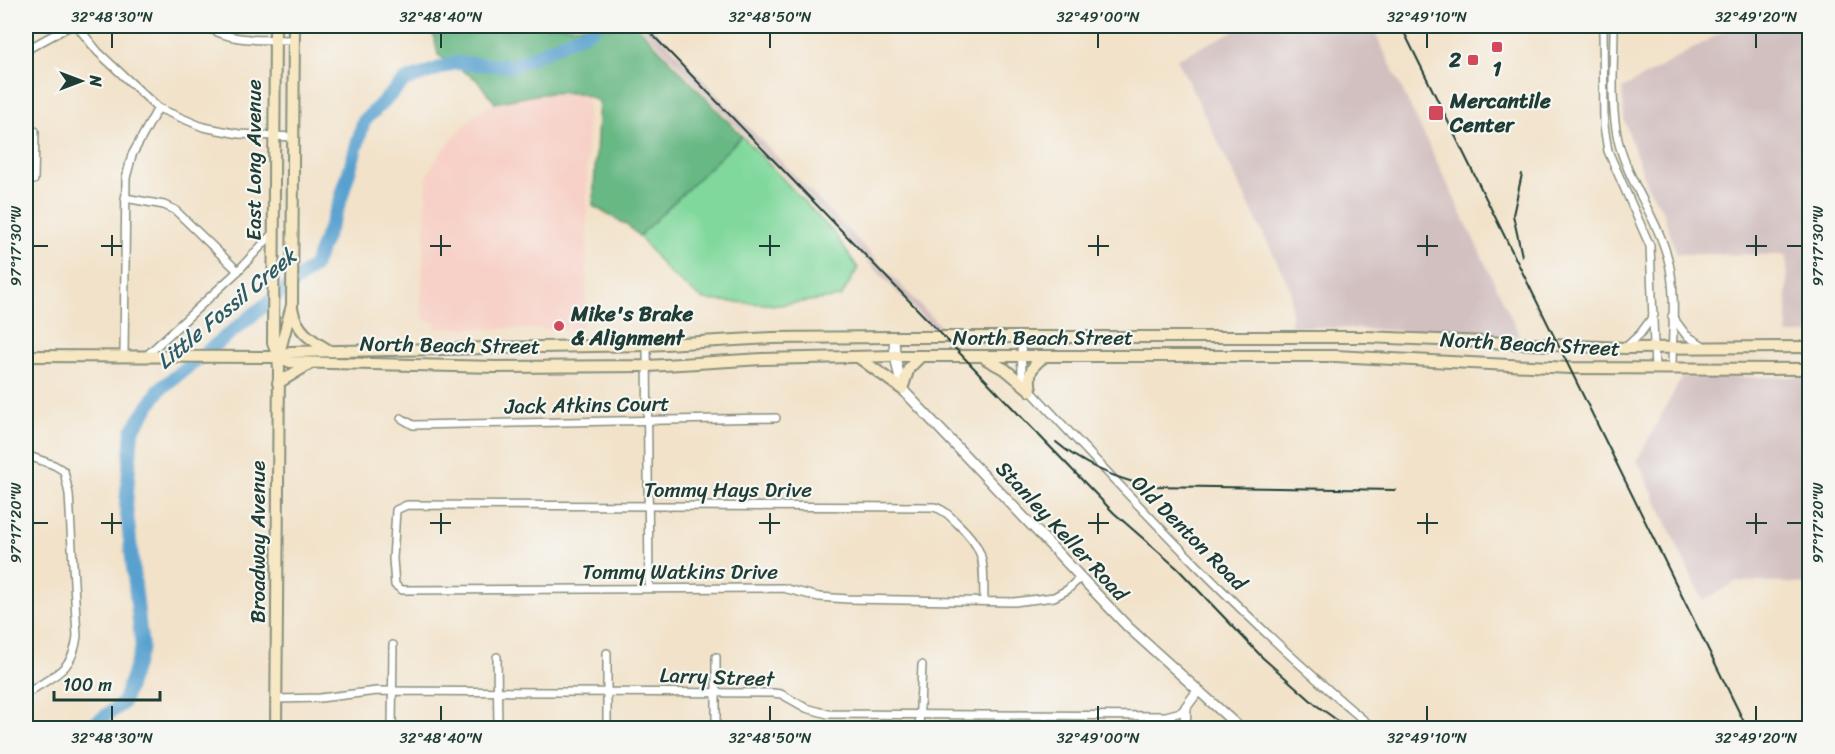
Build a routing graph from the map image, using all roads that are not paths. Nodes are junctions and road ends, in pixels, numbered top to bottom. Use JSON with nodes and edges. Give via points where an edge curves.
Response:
{"nodes":[{"id":1,"x":70,"y":26,"type":"edge"},
{"id":2,"x":77,"y":26,"type":"edge"},
{"id":3,"x":206,"y":26,"type":"edge"},
{"id":4,"x":275,"y":26,"type":"edge"},
{"id":5,"x":294,"y":26,"type":"edge"},
{"id":6,"x":1603,"y":26,"type":"edge"},
{"id":7,"x":1614,"y":26,"type":"edge"},
{"id":8,"x":274,"y":39,"type":"junction"},
{"id":9,"x":292,"y":40,"type":"junction"},
{"id":10,"x":26,"y":50,"type":"edge"},
{"id":11,"x":158,"y":108,"type":"junction"},
{"id":12,"x":35,"y":131,"type":"dead end"},
{"id":13,"x":292,"y":137,"type":"junction"},
{"id":14,"x":276,"y":138,"type":"junction"},
{"id":15,"x":26,"y":180,"type":"edge"},
{"id":16,"x":125,"y":198,"type":"junction"},
{"id":17,"x":274,"y":232,"type":"junction"},
{"id":18,"x":238,"y":271,"type":"junction"},
{"id":19,"x":292,"y":305,"type":"junction"},
{"id":20,"x":1654,"y":315,"type":"junction"},
{"id":21,"x":1672,"y":316,"type":"junction"},
{"id":22,"x":1021,"y":336,"type":"junction"},
{"id":23,"x":894,"y":337,"type":"junction"},
{"id":24,"x":1219,"y":337,"type":"junction"},
{"id":25,"x":1366,"y":337,"type":"junction"},
{"id":26,"x":647,"y":345,"type":"junction"},
{"id":27,"x":496,"y":347,"type":"junction"},
{"id":28,"x":1655,"y":347,"type":"junction"},
{"id":29,"x":1707,"y":347,"type":"junction"},
{"id":30,"x":1772,"y":347,"type":"junction"},
{"id":31,"x":1809,"y":347,"type":"edge"},
{"id":32,"x":1625,"y":348,"type":"junction"},
{"id":33,"x":1672,"y":348,"type":"junction"},
{"id":34,"x":331,"y":351,"type":"junction"},
{"id":35,"x":26,"y":356,"type":"edge"},
{"id":36,"x":124,"y":356,"type":"junction"},
{"id":37,"x":146,"y":356,"type":"junction"},
{"id":38,"x":895,"y":356,"type":"junction"},
{"id":39,"x":1220,"y":356,"type":"junction"},
{"id":40,"x":278,"y":357,"type":"junction"},
{"id":41,"x":858,"y":357,"type":"junction"},
{"id":42,"x":920,"y":357,"type":"junction"},
{"id":43,"x":983,"y":357,"type":"junction"},
{"id":44,"x":1022,"y":357,"type":"junction"},
{"id":45,"x":1044,"y":357,"type":"junction"},
{"id":46,"x":1365,"y":357,"type":"junction"},
{"id":47,"x":312,"y":362,"type":"junction"},
{"id":48,"x":648,"y":366,"type":"junction"},
{"id":49,"x":496,"y":367,"type":"junction"},
{"id":50,"x":1655,"y":369,"type":"junction"},
{"id":51,"x":1672,"y":369,"type":"junction"},
{"id":52,"x":1772,"y":369,"type":"junction"},
{"id":53,"x":1809,"y":369,"type":"edge"},
{"id":54,"x":278,"y":383,"type":"junction"},
{"id":55,"x":902,"y":389,"type":"junction"},
{"id":56,"x":1031,"y":391,"type":"junction"},
{"id":57,"x":400,"y":418,"type":"dead end"},
{"id":58,"x":776,"y":418,"type":"dead end"},
{"id":59,"x":647,"y":421,"type":"junction"},
{"id":60,"x":26,"y":455,"type":"edge"},
{"id":61,"x":407,"y":506,"type":"joint"},
{"id":62,"x":647,"y":507,"type":"junction"},
{"id":63,"x":1081,"y":577,"type":"junction"},
{"id":64,"x":649,"y":587,"type":"junction"},
{"id":65,"x":984,"y":601,"type":"junction"},
{"id":66,"x":393,"y":645,"type":"dead end"},
{"id":67,"x":607,"y":652,"type":"dead end"},
{"id":68,"x":497,"y":657,"type":"dead end"},
{"id":69,"x":716,"y":657,"type":"dead end"},
{"id":70,"x":922,"y":665,"type":"dead end"},
{"id":71,"x":393,"y":691,"type":"junction"},
{"id":72,"x":499,"y":691,"type":"junction"},
{"id":73,"x":607,"y":691,"type":"junction"},
{"id":74,"x":716,"y":692,"type":"junction"},
{"id":75,"x":1197,"y":692,"type":"junction"},
{"id":76,"x":26,"y":694,"type":"edge"},
{"id":77,"x":276,"y":699,"type":"junction"},
{"id":78,"x":1186,"y":707,"type":"junction"},
{"id":79,"x":920,"y":715,"type":"junction"},
{"id":80,"x":276,"y":729,"type":"edge"},
{"id":81,"x":392,"y":729,"type":"edge"},
{"id":82,"x":498,"y":729,"type":"edge"},
{"id":83,"x":607,"y":729,"type":"edge"},
{"id":84,"x":716,"y":729,"type":"edge"},
{"id":85,"x":919,"y":729,"type":"edge"},
{"id":86,"x":1185,"y":729,"type":"edge"},
{"id":87,"x":1240,"y":729,"type":"edge"},
{"id":88,"x":1373,"y":729,"type":"edge"}],
"edges":[{"from":1,"to":10,"type":"street"},
{"from":2,"to":11,"type":"street","via":[[98,52]]},
{"from":3,"to":8,"type":"street","via":[[243,40]]},
{"from":4,"to":8,"type":"main road","name":"East Long Avenue"},
{"from":5,"to":9,"type":"main road","name":"East Long Avenue"},
{"from":6,"to":20,"type":"street","via":[[1608,151],[1650,246]]},
{"from":7,"to":21,"type":"street","via":[[1614,116],[1618,140],[1668,258]]},
{"from":8,"to":9,"type":"street"},
{"from":8,"to":14,"type":"main road","name":"East Long Avenue"},
{"from":9,"to":13,"type":"main road","name":"East Long Avenue"},
{"from":11,"to":14,"type":"street","via":[[203,127]]},
{"from":11,"to":16,"type":"street","via":[[132,155]]},
{"from":12,"to":15,"type":"street","via":[[34,180]]},
{"from":13,"to":14,"type":"street"},
{"from":13,"to":19,"type":"main road","name":"East Long Avenue"},
{"from":14,"to":17,"type":"main road","name":"East Long Avenue"},
{"from":16,"to":18,"type":"street","via":[[175,210]]},
{"from":16,"to":36,"type":"street"},
{"from":17,"to":18,"type":"street"},
{"from":17,"to":40,"type":"main road","name":"East Long Avenue","via":[[273,343]]},
{"from":18,"to":37,"type":"street"},
{"from":19,"to":34,"type":"main road","via":[[305,335]]},
{"from":19,"to":40,"type":"main road","name":"East Long Avenue"},
{"from":20,"to":28,"type":"street"},
{"from":20,"to":32,"type":"street"},
{"from":21,"to":29,"type":"street","via":[[1686,335]]},
{"from":21,"to":33,"type":"street"},
{"from":22,"to":23,"type":"main road","name":"North Beach Street"},
{"from":22,"to":24,"type":"main road","name":"North Beach Street"},
{"from":22,"to":44,"type":"street","name":"Old Denton Road"},
{"from":23,"to":26,"type":"main road","name":"North Beach Street"},
{"from":23,"to":38,"type":"street"},
{"from":24,"to":25,"type":"main road","name":"North Beach Street"},
{"from":24,"to":39,"type":"main road"},
{"from":25,"to":32,"type":"main road","name":"North Beach Street"},
{"from":25,"to":46,"type":"main road"},
{"from":26,"to":27,"type":"main road","name":"North Beach Street"},
{"from":26,"to":48,"type":"street"},
{"from":27,"to":34,"type":"main road","name":"North Beach Street"},
{"from":27,"to":49,"type":"main road"},
{"from":28,"to":32,"type":"main road","name":"North Beach Street"},
{"from":28,"to":33,"type":"main road","name":"North Beach Street"},
{"from":28,"to":50,"type":"street"},
{"from":29,"to":30,"type":"main road","name":"North Beach Street"},
{"from":29,"to":33,"type":"main road","name":"North Beach Street"},
{"from":30,"to":31,"type":"main road","name":"North Beach Street"},
{"from":30,"to":52,"type":"main road"},
{"from":33,"to":51,"type":"street"},
{"from":34,"to":40,"type":"main road","name":"North Beach Street","via":[[290,352]]},
{"from":35,"to":36,"type":"main road","name":"North Beach Street"},
{"from":36,"to":37,"type":"main road","name":"North Beach Street"},
{"from":37,"to":40,"type":"main road","name":"North Beach Street"},
{"from":38,"to":41,"type":"main road","name":"North Beach Street"},
{"from":38,"to":42,"type":"main road","name":"North Beach Street"},
{"from":38,"to":55,"type":"street"},
{"from":39,"to":45,"type":"main road","name":"North Beach Street"},
{"from":39,"to":46,"type":"main road","name":"North Beach Street"},
{"from":40,"to":47,"type":"main road","name":"North Beach Street","via":[[290,362]]},
{"from":40,"to":54,"type":"main road","name":"Broadway Avenue"},
{"from":41,"to":48,"type":"main road","name":"North Beach Street"},
{"from":41,"to":55,"type":"main road"},
{"from":42,"to":43,"type":"main road","name":"North Beach Street"},
{"from":42,"to":55,"type":"main road","via":[[909,368]]},
{"from":43,"to":44,"type":"main road","name":"North Beach Street"},
{"from":43,"to":56,"type":"main road"},
{"from":44,"to":45,"type":"main road","name":"North Beach Street"},
{"from":44,"to":56,"type":"street","name":"Old Denton Road","via":[[1022,375]]},
{"from":45,"to":56,"type":"main road","via":[[1030,371]]},
{"from":46,"to":50,"type":"main road","name":"North Beach Street"},
{"from":47,"to":49,"type":"main road","name":"North Beach Street"},
{"from":47,"to":54,"type":"main road"},
{"from":48,"to":49,"type":"main road","name":"North Beach Street"},
{"from":48,"to":59,"type":"street"},
{"from":50,"to":51,"type":"main road","name":"North Beach Street"},
{"from":51,"to":52,"type":"main road","name":"North Beach Street"},
{"from":52,"to":53,"type":"main road","name":"North Beach Street"},
{"from":54,"to":77,"type":"main road","name":"Broadway Avenue"},
{"from":55,"to":63,"type":"street","name":"Stanley Keller Road"},
{"from":56,"to":88,"type":"street","name":"Old Denton Road","via":[[1216,585]]},
{"from":57,"to":59,"type":"street","name":"Jack Atkins Court","via":[[413,425]]},
{"from":58,"to":59,"type":"street","name":"Jack Atkins Court"},
{"from":59,"to":62,"type":"street"},
{"from":60,"to":76,"type":"street","via":[[64,471],[69,494],[77,636],[69,664]]},
{"from":61,"to":62,"type":"street","name":"Tommy Hays Drive"},
{"from":61,"to":64,"type":"street","name":"Tommy Watkins Drive","via":[[396,510],[394,522],[395,585],[402,590]]},
{"from":62,"to":64,"type":"street"},
{"from":62,"to":65,"type":"street","name":"Tommy Hays Drive","via":[[934,507],[948,515],[979,547]]},
{"from":63,"to":65,"type":"street","name":"Tommy Watkins Drive","via":[[1054,597]]},
{"from":63,"to":75,"type":"street","name":"Stanley Keller Road"},
{"from":64,"to":65,"type":"street","name":"Tommy Watkins Drive","via":[[783,588],[848,599]]},
{"from":66,"to":71,"type":"street"},
{"from":67,"to":73,"type":"street"},
{"from":68,"to":72,"type":"street"},
{"from":69,"to":74,"type":"street"},
{"from":70,"to":79,"type":"street"},
{"from":71,"to":72,"type":"street","name":"Larry Street"},
{"from":71,"to":77,"type":"street","name":"Larry Street"},
{"from":71,"to":81,"type":"street"},
{"from":72,"to":73,"type":"street","name":"Larry Street"},
{"from":72,"to":82,"type":"street"},
{"from":73,"to":74,"type":"street","name":"Larry Street"},
{"from":73,"to":83,"type":"street"},
{"from":74,"to":79,"type":"street","name":"Larry Street","via":[[781,694],[806,708],[828,714]]},
{"from":74,"to":84,"type":"street"},
{"from":75,"to":78,"type":"street"},
{"from":75,"to":87,"type":"street","name":"Stanley Keller Road"},
{"from":77,"to":80,"type":"main road","name":"Broadway Avenue"},
{"from":78,"to":79,"type":"street","name":"Larry Street","via":[[1166,716]]},
{"from":78,"to":86,"type":"street"},
{"from":79,"to":85,"type":"street"}]}
